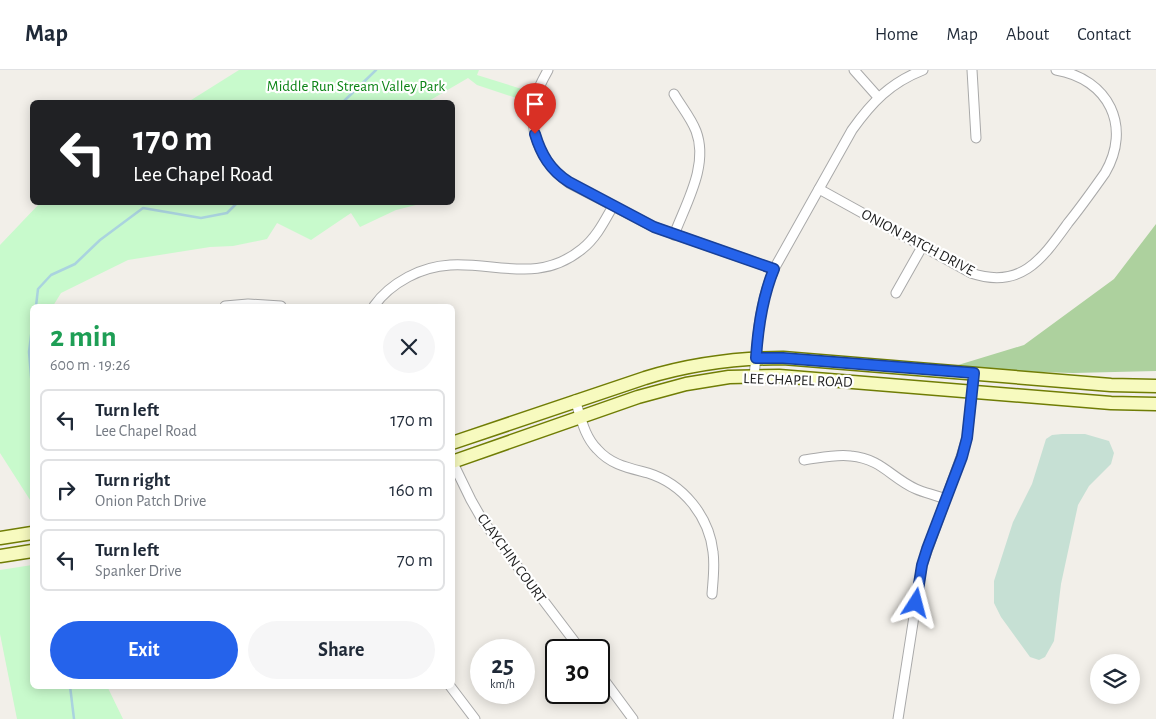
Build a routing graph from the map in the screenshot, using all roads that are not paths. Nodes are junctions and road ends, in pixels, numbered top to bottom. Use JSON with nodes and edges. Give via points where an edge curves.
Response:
{"nodes":[{"id":1,"x":548,"y":70,"type":"edge"},
{"id":2,"x":854,"y":70,"type":"edge"},
{"id":3,"x":923,"y":70,"type":"edge"},
{"id":4,"x":972,"y":70,"type":"edge"},
{"id":5,"x":1056,"y":70,"type":"edge"},
{"id":6,"x":674,"y":94,"type":"dead end"},
{"id":7,"x":878,"y":97,"type":"junction"},
{"id":8,"x":976,"y":138,"type":"dead end"},
{"id":9,"x":819,"y":189,"type":"junction"},
{"id":10,"x":614,"y":206,"type":"junction"},
{"id":11,"x":674,"y":235,"type":"junction"},
{"id":12,"x":922,"y":247,"type":"junction"},
{"id":13,"x":774,"y":269,"type":"junction"},
{"id":14,"x":896,"y":293,"type":"dead end"},
{"id":15,"x":376,"y":304,"type":"edge"},
{"id":16,"x":756,"y":358,"type":"junction"},
{"id":17,"x":974,"y":373,"type":"junction"},
{"id":18,"x":754,"y":377,"type":"junction"},
{"id":19,"x":1156,"y":386,"type":"edge"},
{"id":20,"x":972,"y":391,"type":"junction"},
{"id":21,"x":575,"y":400,"type":"junction"},
{"id":22,"x":1156,"y":404,"type":"edge"},
{"id":23,"x":581,"y":417,"type":"junction"},
{"id":24,"x":455,"y":442,"type":"edge"},
{"id":25,"x":804,"y":460,"type":"dead end"},
{"id":26,"x":455,"y":461,"type":"edge"},
{"id":27,"x":455,"y":466,"type":"edge"},
{"id":28,"x":945,"y":498,"type":"junction"},
{"id":29,"x":30,"y":533,"type":"edge"},
{"id":30,"x":0,"y":538,"type":"edge"},
{"id":31,"x":30,"y":551,"type":"edge"},
{"id":32,"x":0,"y":556,"type":"edge"},
{"id":33,"x":712,"y":594,"type":"dead end"},
{"id":34,"x":573,"y":639,"type":"edge"},
{"id":35,"x":452,"y":689,"type":"edge"},
{"id":36,"x":610,"y":689,"type":"edge"},
{"id":37,"x":475,"y":719,"type":"edge"},
{"id":38,"x":633,"y":719,"type":"edge"},
{"id":39,"x":898,"y":719,"type":"edge"}],
"edges":[{"from":1,"to":10,"type":"street","via":[[535,98],[533,113],[540,151],[562,178]]},
{"from":2,"to":7,"type":"street"},
{"from":3,"to":7,"type":"street"},
{"from":4,"to":8,"type":"street"},
{"from":5,"to":12,"type":"street","name":"ONION PATCH DRIVE","via":[[1071,72],[1098,89],[1113,114],[1117,139],[1115,154],[1105,173],[1056,240],[1029,269],[1005,277],[986,277],[971,272]]},
{"from":6,"to":11,"type":"street","via":[[695,129],[700,153],[697,174]]},
{"from":7,"to":9,"type":"street","via":[[852,130]]},
{"from":9,"to":12,"type":"street","name":"ONION PATCH DRIVE"},
{"from":9,"to":13,"type":"street"},
{"from":10,"to":11,"type":"street"},
{"from":10,"to":15,"type":"street","via":[[588,244],[554,266],[526,270],[460,263],[434,266],[399,282]]},
{"from":11,"to":13,"type":"street"},
{"from":12,"to":14,"type":"street"},
{"from":13,"to":16,"type":"street","via":[[760,312]]},
{"from":16,"to":17,"type":"main road","name":"LEE CHAPEL ROAD"},
{"from":16,"to":18,"type":"street"},
{"from":16,"to":21,"type":"main road","name":"LEE CHAPEL ROAD","via":[[676,369]]},
{"from":17,"to":19,"type":"main road","name":"LEE CHAPEL ROAD"},
{"from":17,"to":20,"type":"street"},
{"from":18,"to":20,"type":"main road","name":"LEE CHAPEL ROAD","via":[[779,376]]},
{"from":18,"to":23,"type":"main road","name":"LEE CHAPEL ROAD","via":[[729,377],[686,384]]},
{"from":20,"to":22,"type":"main road","name":"LEE CHAPEL ROAD"},
{"from":20,"to":28,"type":"street","via":[[967,438]]},
{"from":21,"to":23,"type":"street"},
{"from":21,"to":24,"type":"main road","name":"LEE CHAPEL ROAD"},
{"from":23,"to":26,"type":"main road","name":"LEE CHAPEL ROAD"},
{"from":23,"to":33,"type":"street","via":[[590,440],[604,456],[620,466],[656,476],[692,502],[712,543]]},
{"from":25,"to":28,"type":"street","via":[[840,456],[865,459],[916,489]]},
{"from":27,"to":34,"type":"street","name":"CLAYCHIN COURT","via":[[483,521]]},
{"from":28,"to":39,"type":"street","via":[[922,565]]},
{"from":29,"to":30,"type":"main road"},
{"from":31,"to":32,"type":"main road"},
{"from":35,"to":37,"type":"street"},
{"from":36,"to":38,"type":"street"}]}
